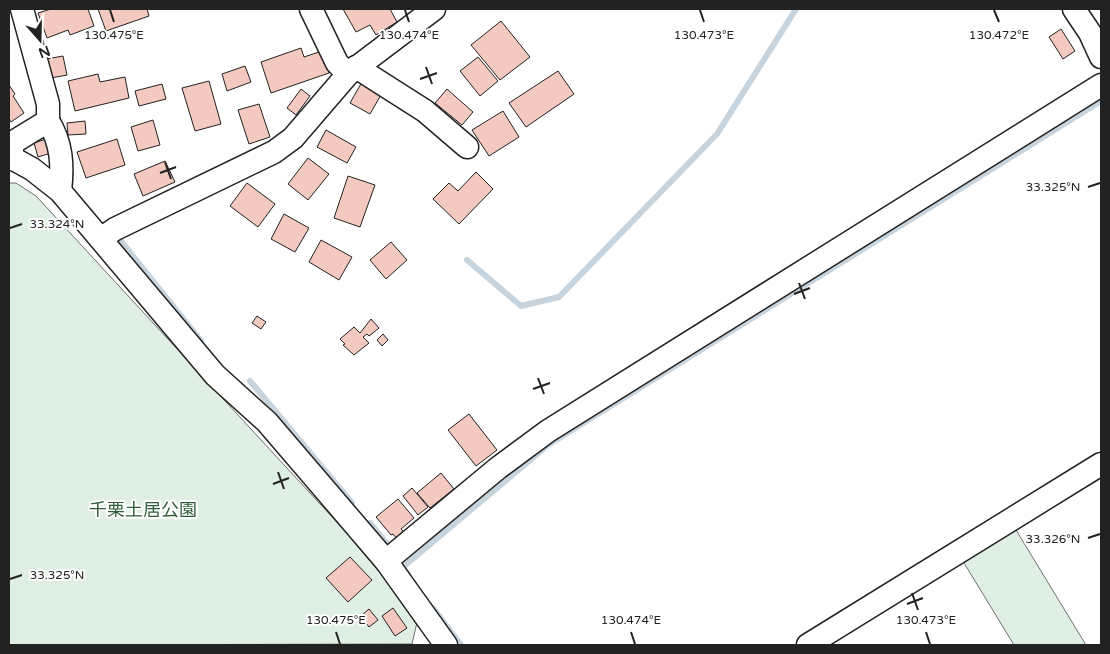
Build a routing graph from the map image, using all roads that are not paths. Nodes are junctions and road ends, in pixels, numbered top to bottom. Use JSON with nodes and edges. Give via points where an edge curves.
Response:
{"nodes":[{"id":1,"x":22,"y":9,"type":"edge"},
{"id":2,"x":312,"y":9,"type":"edge"},
{"id":3,"x":434,"y":9,"type":"edge"},
{"id":4,"x":1074,"y":9,"type":"edge"},
{"id":5,"x":1101,"y":57,"type":"edge"},
{"id":6,"x":352,"y":70,"type":"junction"},
{"id":7,"x":1101,"y":85,"type":"edge"},
{"id":8,"x":48,"y":121,"type":"junction"},
{"id":9,"x":467,"y":147,"type":"dead end"},
{"id":10,"x":10,"y":159,"type":"edge"},
{"id":11,"x":60,"y":191,"type":"junction"},
{"id":12,"x":102,"y":238,"type":"junction"},
{"id":13,"x":1101,"y":464,"type":"edge"},
{"id":14,"x":386,"y":561,"type":"junction"},
{"id":15,"x":441,"y":643,"type":"edge"},
{"id":16,"x":808,"y":645,"type":"edge"}],
"edges":[{"from":1,"to":8,"type":"street","via":[[48,104]]},
{"from":2,"to":6,"type":"street","via":[[337,63]]},
{"from":3,"to":6,"type":"street"},
{"from":4,"to":5,"type":"street"},
{"from":6,"to":9,"type":"street","via":[[425,111]]},
{"from":6,"to":12,"type":"street","via":[[293,138],[274,152]]},
{"from":7,"to":14,"type":"street","via":[[548,431]]},
{"from":8,"to":10,"type":"street","via":[[12,143]]},
{"from":8,"to":11,"type":"street","via":[[55,133],[63,166]]},
{"from":10,"to":11,"type":"street","via":[[32,168]]},
{"from":11,"to":12,"type":"street"},
{"from":12,"to":14,"type":"street","via":[[215,375],[268,422]]},
{"from":13,"to":16,"type":"street"},
{"from":14,"to":15,"type":"street"}]}
